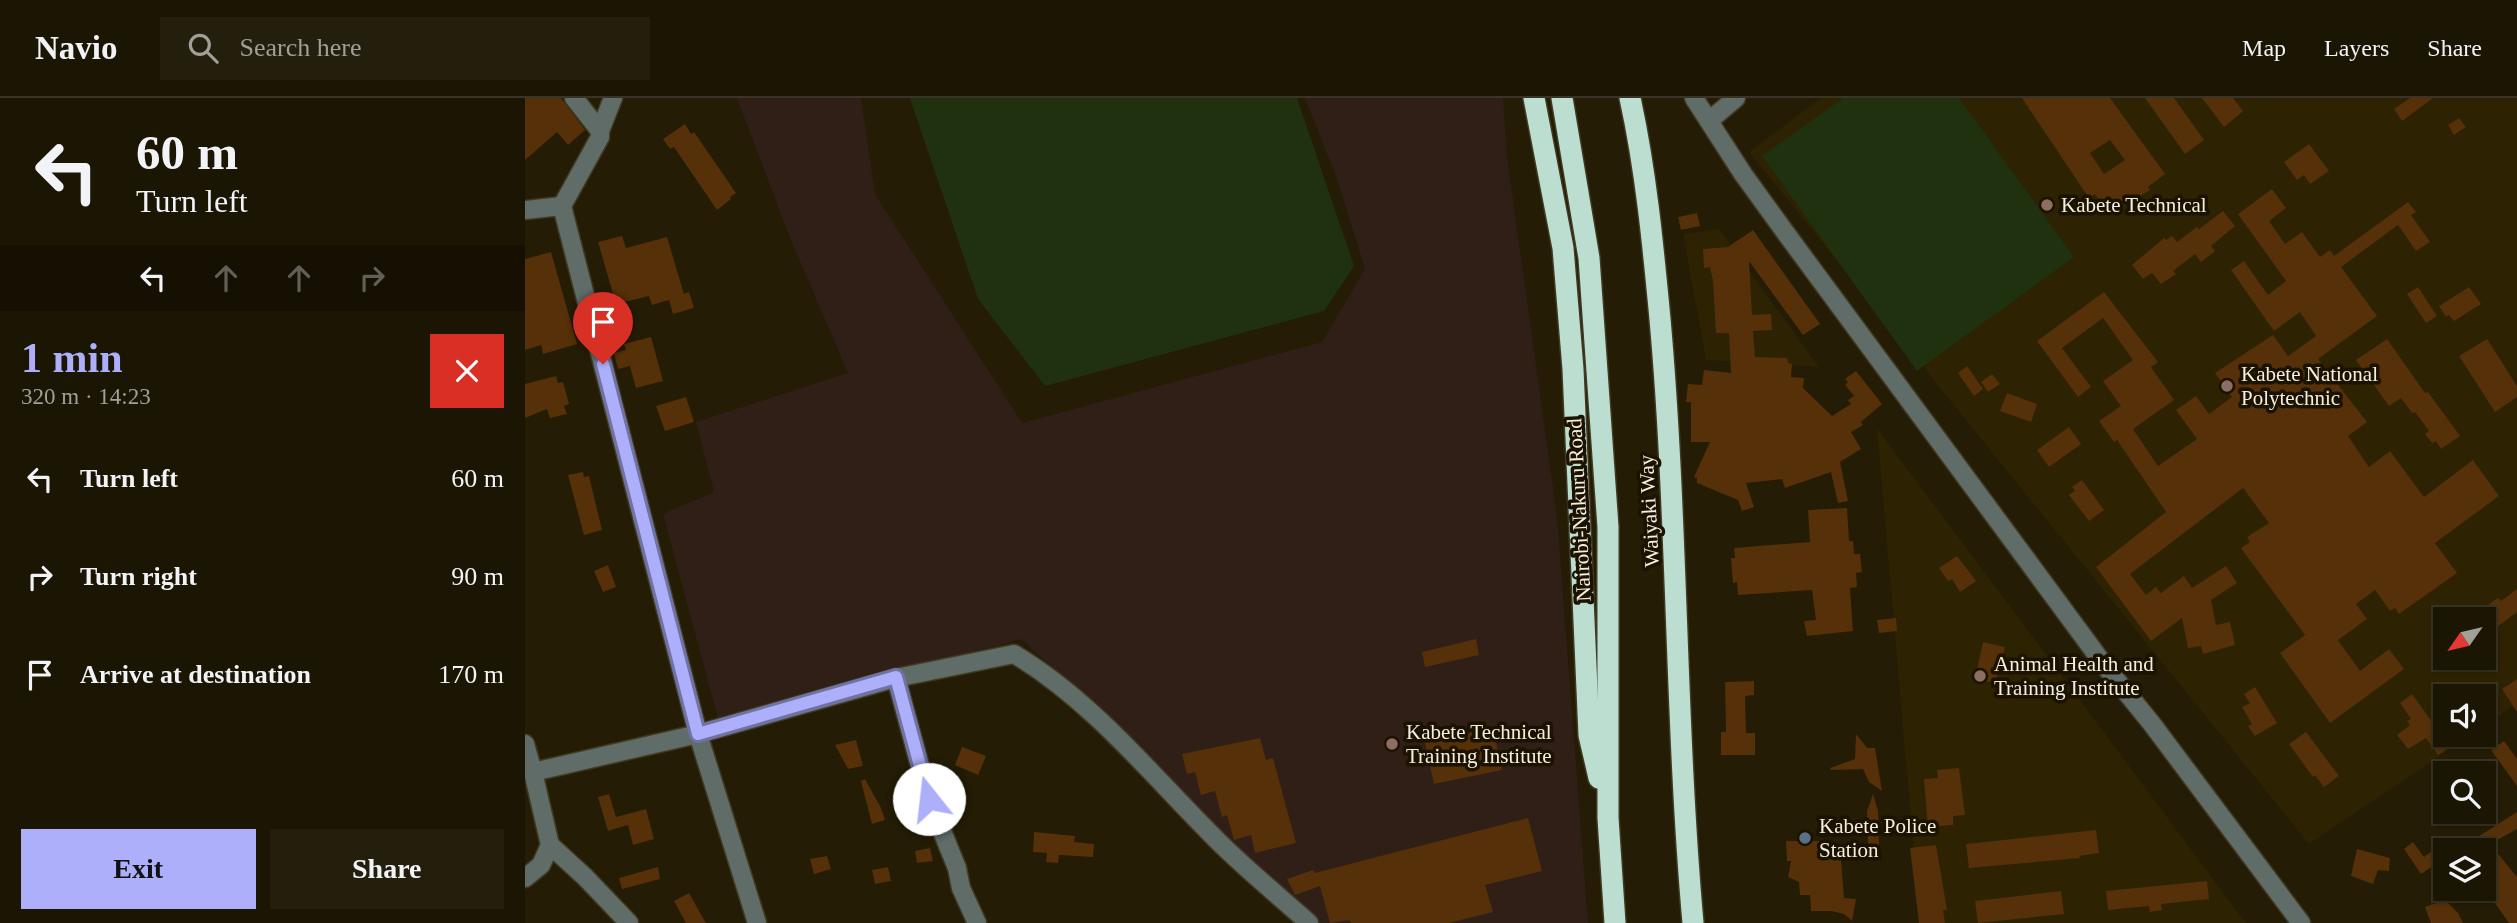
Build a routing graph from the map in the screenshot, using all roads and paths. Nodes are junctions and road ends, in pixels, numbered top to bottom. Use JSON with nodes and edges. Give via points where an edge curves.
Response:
{"nodes":[{"id":1,"x":574,"y":98,"type":"edge"},
{"id":2,"x":613,"y":98,"type":"edge"},
{"id":3,"x":1534,"y":98,"type":"edge"},
{"id":4,"x":1562,"y":98,"type":"edge"},
{"id":5,"x":1630,"y":98,"type":"edge"},
{"id":6,"x":1694,"y":98,"type":"edge"},
{"id":7,"x":1736,"y":98,"type":"edge"},
{"id":8,"x":1709,"y":121,"type":"junction"},
{"id":9,"x":600,"y":131,"type":"junction"},
{"id":10,"x":562,"y":206,"type":"junction"},
{"id":11,"x":525,"y":210,"type":"edge"},
{"id":12,"x":896,"y":677,"type":"junction"},
{"id":13,"x":698,"y":734,"type":"junction"},
{"id":14,"x":525,"y":744,"type":"edge"},
{"id":15,"x":533,"y":772,"type":"junction"},
{"id":16,"x":1608,"y":818,"type":"junction"},
{"id":17,"x":551,"y":845,"type":"junction"},
{"id":18,"x":525,"y":878,"type":"edge"},
{"id":19,"x":629,"y":923,"type":"edge"},
{"id":20,"x":757,"y":923,"type":"edge"},
{"id":21,"x":977,"y":923,"type":"edge"},
{"id":22,"x":1309,"y":923,"type":"edge"},
{"id":23,"x":1615,"y":923,"type":"edge"},
{"id":24,"x":1693,"y":923,"type":"edge"},
{"id":25,"x":2301,"y":923,"type":"edge"}],
"edges":[{"from":1,"to":9,"type":"street"},
{"from":2,"to":9,"type":"street"},
{"from":3,"to":16,"type":"highway","via":[[1563,248],[1573,369],[1589,735]]},
{"from":4,"to":16,"type":"highway","name":"Nairobi-Nakuru Road","via":[[1589,258],[1608,527]]},
{"from":5,"to":24,"type":"highway","name":"Waiyaki Way","via":[[1653,240],[1668,411],[1683,819]]},
{"from":6,"to":8,"type":"street"},
{"from":7,"to":8,"type":"street"},
{"from":8,"to":25,"type":"street","via":[[1743,174],[2097,656]]},
{"from":9,"to":10,"type":"street"},
{"from":10,"to":11,"type":"street"},
{"from":10,"to":13,"type":"street"},
{"from":12,"to":13,"type":"street"},
{"from":12,"to":21,"type":"street","via":[[929,799]]},
{"from":12,"to":22,"type":"street","via":[[1014,654],[1047,673],[1226,849]]},
{"from":13,"to":15,"type":"street"},
{"from":13,"to":20,"type":"street"},
{"from":14,"to":15,"type":"street"},
{"from":15,"to":17,"type":"street"},
{"from":16,"to":23,"type":"highway","name":"Nairobi-Nakuru Road"},
{"from":17,"to":18,"type":"street","via":[[541,865]]},
{"from":17,"to":19,"type":"street"}]}
